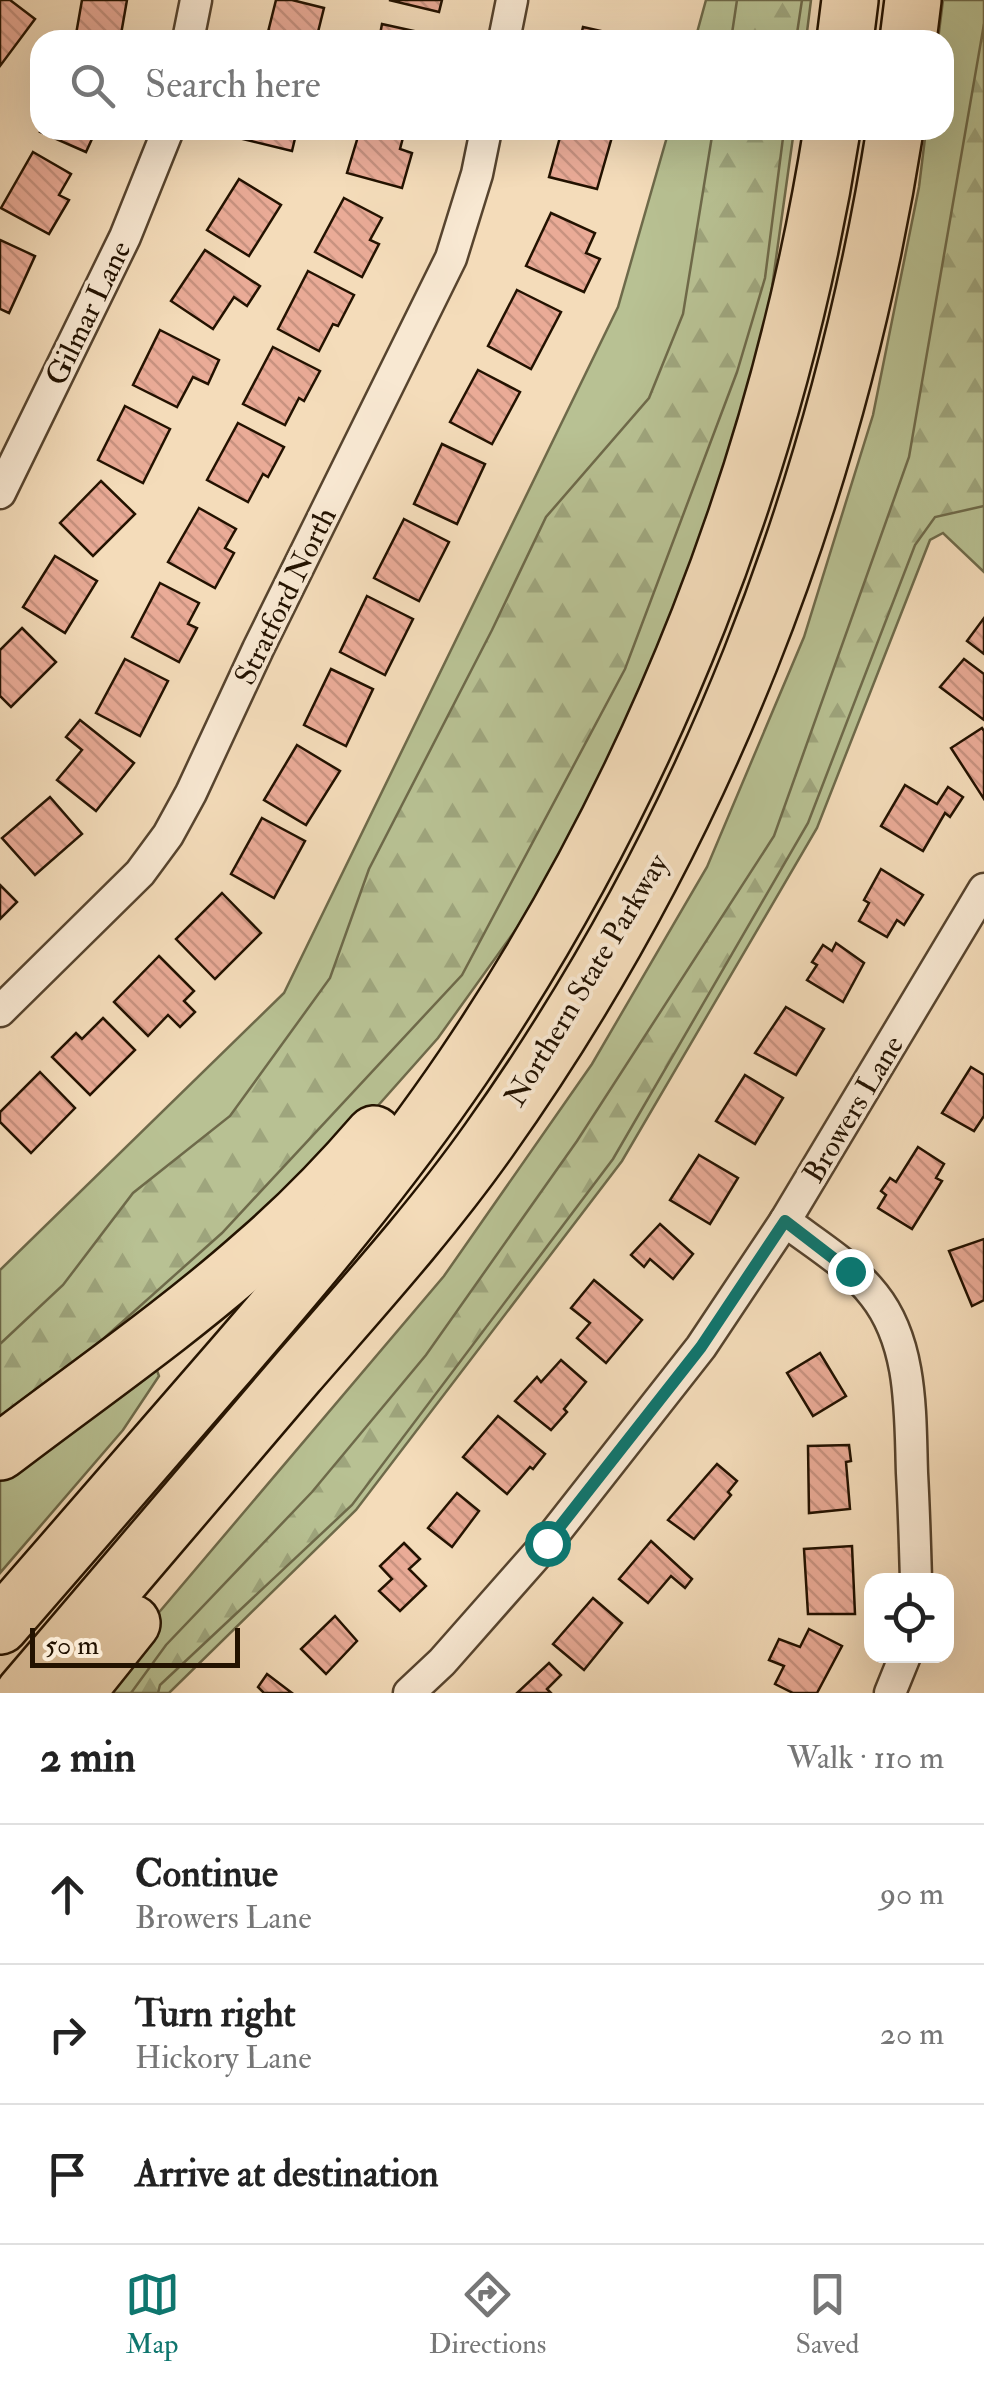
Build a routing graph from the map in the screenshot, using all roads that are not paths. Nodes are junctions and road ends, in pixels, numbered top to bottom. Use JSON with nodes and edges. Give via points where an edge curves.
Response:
{"nodes":[{"id":1,"x":196,"y":0,"type":"edge"},
{"id":2,"x":512,"y":0,"type":"edge"},
{"id":3,"x":850,"y":0,"type":"edge"},
{"id":4,"x":914,"y":0,"type":"edge"},
{"id":5,"x":190,"y":30,"type":"edge"},
{"id":6,"x":506,"y":30,"type":"edge"},
{"id":7,"x":846,"y":30,"type":"edge"},
{"id":8,"x":910,"y":30,"type":"edge"},
{"id":9,"x":164,"y":140,"type":"edge"},
{"id":10,"x":484,"y":140,"type":"edge"},
{"id":11,"x":830,"y":140,"type":"edge"},
{"id":12,"x":893,"y":140,"type":"edge"},
{"id":13,"x":0,"y":493,"type":"edge"},
{"id":14,"x":984,"y":890,"type":"edge"},
{"id":15,"x":519,"y":979,"type":"junction"},
{"id":16,"x":0,"y":1012,"type":"edge"},
{"id":17,"x":785,"y":1221,"type":"junction"},
{"id":18,"x":426,"y":1224,"type":"junction"},
{"id":19,"x":0,"y":1452,"type":"edge"},
{"id":20,"x":916,"y":1573,"type":"edge"},
{"id":21,"x":0,"y":1626,"type":"edge"},
{"id":22,"x":902,"y":1663,"type":"edge"},
{"id":23,"x":24,"y":1693,"type":"edge"},
{"id":24,"x":76,"y":1693,"type":"edge"},
{"id":25,"x":410,"y":1693,"type":"edge"},
{"id":26,"x":890,"y":1693,"type":"edge"}],
"edges":[{"from":1,"to":5,"type":"street"},
{"from":2,"to":6,"type":"street"},
{"from":3,"to":7,"type":"highway"},
{"from":4,"to":8,"type":"highway"},
{"from":9,"to":13,"type":"street","name":"Gilmar Lane","via":[[125,237]]},
{"from":10,"to":16,"type":"street","name":"Stratford North","via":[[451,258],[168,835],[140,873]]},
{"from":11,"to":15,"type":"highway","name":"Northern State Parkway","via":[[782,366],[710,594],[627,783]]},
{"from":12,"to":18,"type":"highway","name":"Northern State Parkway","via":[[832,423],[778,590],[720,734],[573,1012]]},
{"from":14,"to":17,"type":"street","name":"Browers Lane"},
{"from":15,"to":19,"type":"highway","via":[[254,1256]]},
{"from":15,"to":21,"type":"highway","name":"Northern State Parkway","via":[[453,1081],[336,1237]]},
{"from":17,"to":20,"type":"street","via":[[850,1271],[892,1326],[910,1404]]},
{"from":17,"to":25,"type":"street","name":"Browers Lane","via":[[701,1347],[547,1543]]},
{"from":18,"to":23,"type":"highway","name":"Northern State Parkway"},
{"from":18,"to":24,"type":"highway","via":[[336,1381]]},
{"from":22,"to":26,"type":"street"}]}
